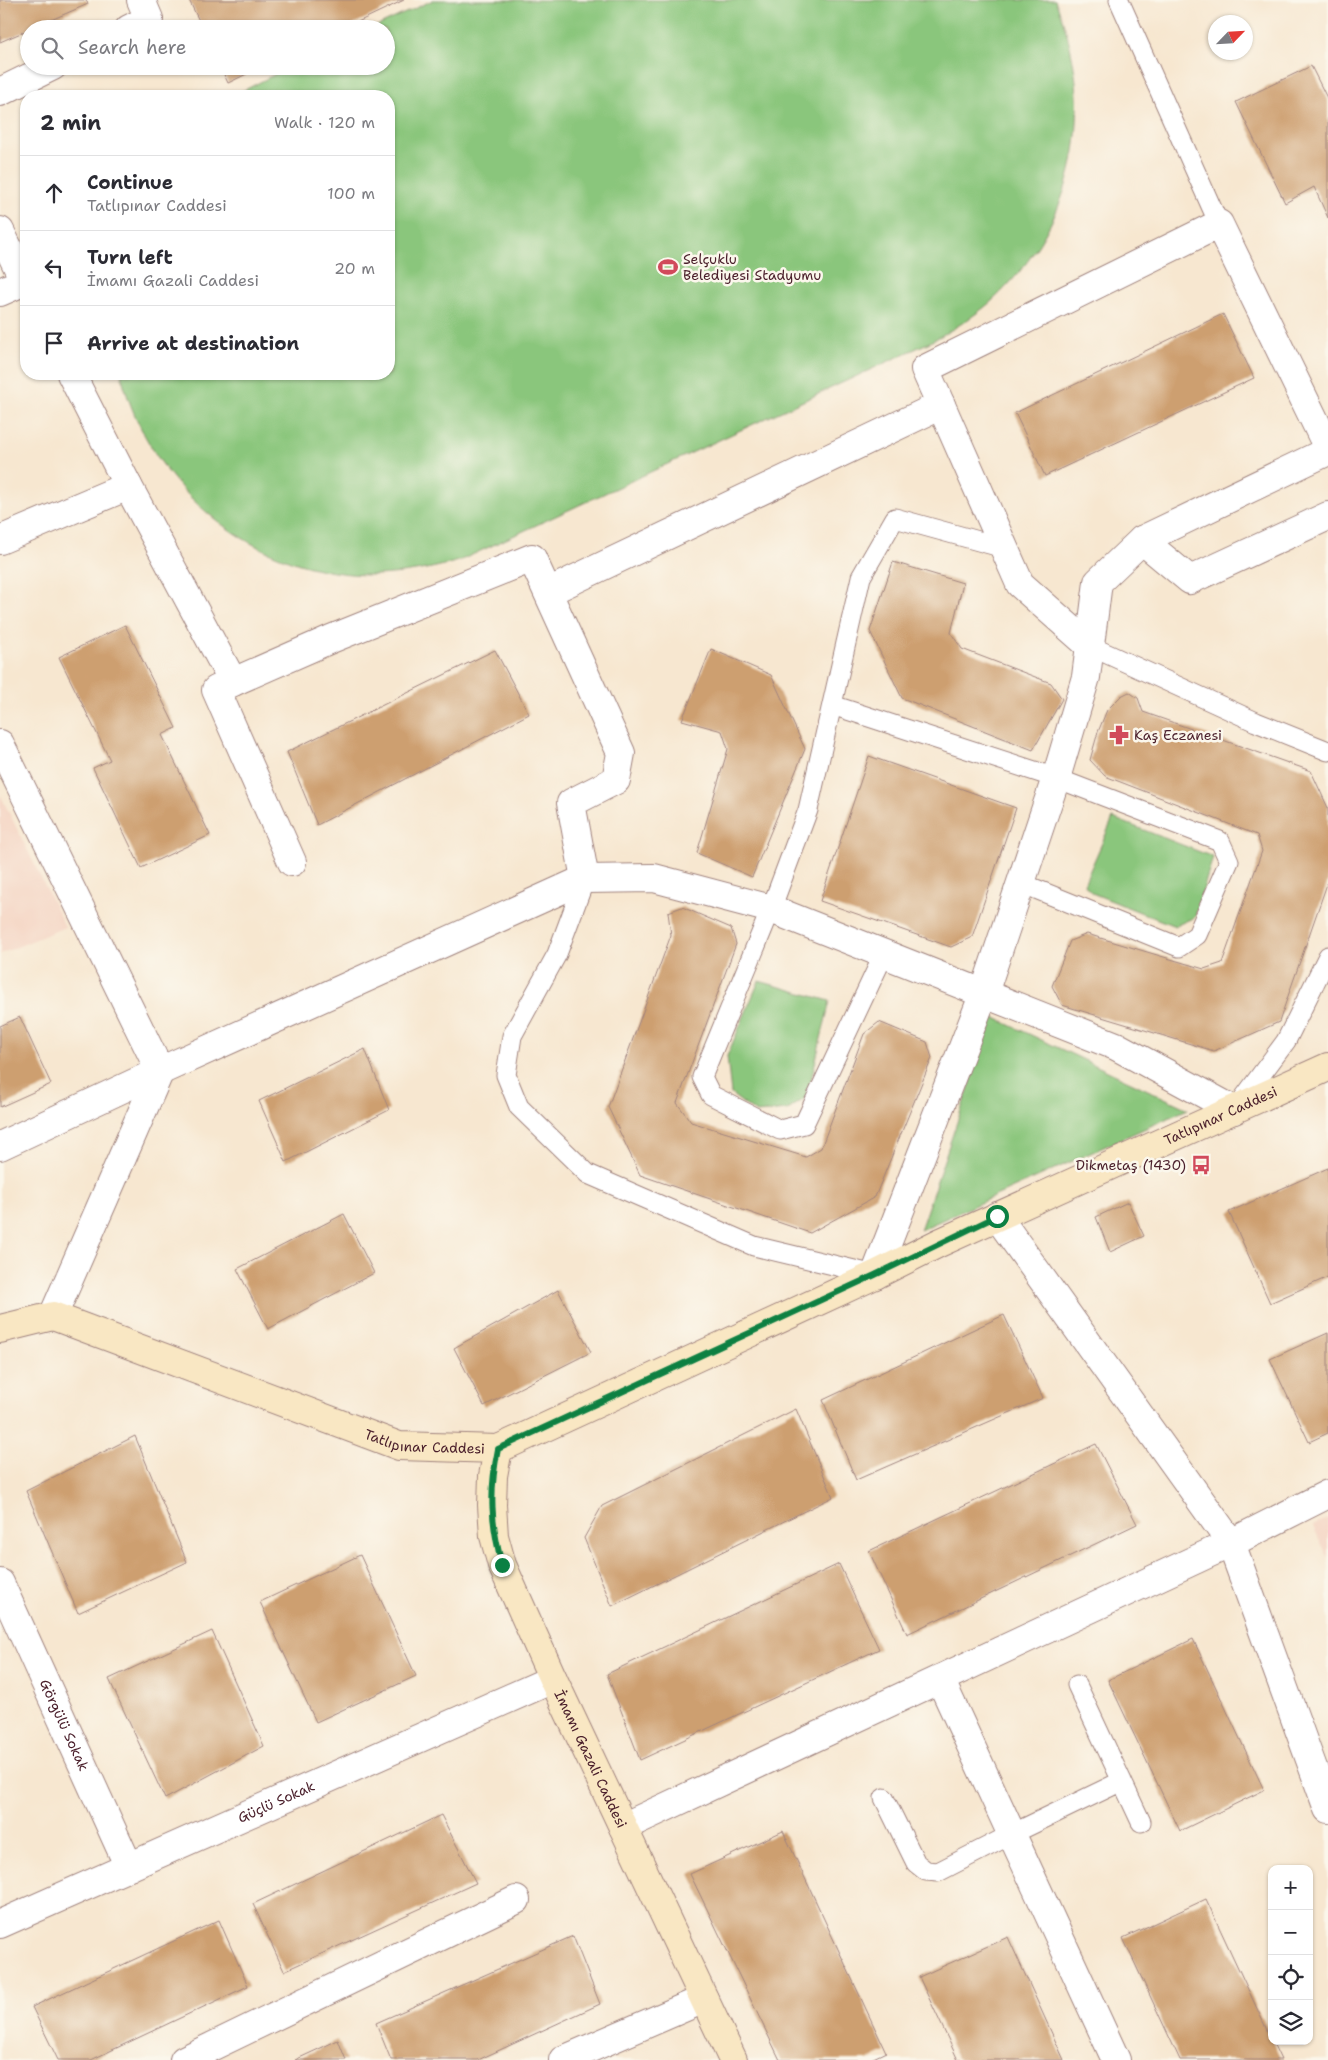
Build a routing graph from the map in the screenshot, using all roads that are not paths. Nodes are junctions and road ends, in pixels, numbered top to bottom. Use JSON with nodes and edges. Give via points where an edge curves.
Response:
{"nodes":[{"id":1,"x":141,"y":0,"type":"edge"},
{"id":2,"x":1119,"y":0,"type":"edge"},
{"id":3,"x":147,"y":20,"type":"edge"},
{"id":4,"x":35,"y":75,"type":"edge"},
{"id":5,"x":0,"y":92,"type":"edge"},
{"id":6,"x":1219,"y":224,"type":"junction"},
{"id":7,"x":0,"y":231,"type":"edge"},
{"id":8,"x":20,"y":271,"type":"edge"},
{"id":9,"x":20,"y":285,"type":"edge"},
{"id":10,"x":0,"y":292,"type":"edge"},
{"id":11,"x":74,"y":380,"type":"edge"},
{"id":12,"x":941,"y":405,"type":"junction"},
{"id":13,"x":1328,"y":450,"type":"edge"},
{"id":14,"x":128,"y":486,"type":"junction"},
{"id":15,"x":1328,"y":516,"type":"edge"},
{"id":16,"x":0,"y":540,"type":"edge"},
{"id":17,"x":1142,"y":540,"type":"junction"},
{"id":18,"x":1004,"y":548,"type":"junction"},
{"id":19,"x":548,"y":592,"type":"junction"},
{"id":20,"x":1090,"y":646,"type":"junction"},
{"id":21,"x":233,"y":682,"type":"junction"},
{"id":22,"x":832,"y":706,"type":"junction"},
{"id":23,"x":0,"y":744,"type":"edge"},
{"id":24,"x":1328,"y":751,"type":"edge"},
{"id":25,"x":1056,"y":778,"type":"junction"},
{"id":26,"x":292,"y":862,"type":"dead end"},
{"id":27,"x":585,"y":879,"type":"junction"},
{"id":28,"x":1021,"y":883,"type":"junction"},
{"id":29,"x":771,"y":909,"type":"junction"},
{"id":30,"x":884,"y":954,"type":"junction"},
{"id":31,"x":1328,"y":956,"type":"edge"},
{"id":32,"x":984,"y":993,"type":"junction"},
{"id":33,"x":1328,"y":1067,"type":"edge"},
{"id":34,"x":160,"y":1071,"type":"junction"},
{"id":35,"x":1234,"y":1110,"type":"junction"},
{"id":36,"x":0,"y":1146,"type":"edge"},
{"id":37,"x":997,"y":1216,"type":"junction"},
{"id":38,"x":875,"y":1275,"type":"junction"},
{"id":39,"x":53,"y":1316,"type":"junction"},
{"id":40,"x":0,"y":1329,"type":"edge"},
{"id":41,"x":498,"y":1449,"type":"junction"},
{"id":42,"x":1328,"y":1494,"type":"edge"},
{"id":43,"x":1231,"y":1543,"type":"junction"},
{"id":44,"x":0,"y":1583,"type":"edge"},
{"id":45,"x":553,"y":1679,"type":"junction"},
{"id":46,"x":940,"y":1679,"type":"junction"},
{"id":47,"x":1077,"y":1685,"type":"dead end"},
{"id":48,"x":1122,"y":1781,"type":"junction"},
{"id":49,"x":1325,"y":1792,"type":"edge"},
{"id":50,"x":884,"y":1798,"type":"dead end"},
{"id":51,"x":1141,"y":1822,"type":"dead end"},
{"id":52,"x":623,"y":1827,"type":"junction"},
{"id":53,"x":1012,"y":1834,"type":"junction"},
{"id":54,"x":129,"y":1867,"type":"junction"},
{"id":55,"x":516,"y":1900,"type":"dead end"},
{"id":56,"x":0,"y":1924,"type":"edge"},
{"id":57,"x":704,"y":1999,"type":"junction"},
{"id":58,"x":184,"y":2060,"type":"edge"},
{"id":59,"x":563,"y":2060,"type":"edge"},
{"id":60,"x":733,"y":2060,"type":"edge"},
{"id":61,"x":1116,"y":2060,"type":"edge"}],
"edges":[{"from":1,"to":3,"type":"street"},
{"from":2,"to":6,"type":"lane"},
{"from":4,"to":5,"type":"street"},
{"from":6,"to":12,"type":"street","via":[[925,369]]},
{"from":6,"to":13,"type":"street"},
{"from":7,"to":8,"type":"street"},
{"from":9,"to":10,"type":"street"},
{"from":11,"to":14,"type":"street"},
{"from":12,"to":18,"type":"street"},
{"from":12,"to":19,"type":"street"},
{"from":13,"to":17,"type":"street"},
{"from":14,"to":16,"type":"street"},
{"from":14,"to":21,"type":"street"},
{"from":15,"to":17,"type":"street","via":[[1190,580]]},
{"from":17,"to":20,"type":"street","via":[[1098,582]]},
{"from":18,"to":20,"type":"street","via":[[1020,584]]},
{"from":18,"to":22,"type":"lane","via":[[895,518],[861,577]]},
{"from":19,"to":21,"type":"street","via":[[532,558]]},
{"from":19,"to":27,"type":"street","via":[[621,753],[616,780],[571,803]]},
{"from":20,"to":24,"type":"lane","via":[[1256,722]]},
{"from":20,"to":25,"type":"street","via":[[1086,677]]},
{"from":21,"to":26,"type":"street","via":[[216,690]]},
{"from":22,"to":25,"type":"lane"},
{"from":22,"to":29,"type":"lane","via":[[808,810]]},
{"from":23,"to":34,"type":"street"},
{"from":25,"to":28,"type":"street"},
{"from":25,"to":28,"type":"lane","via":[[1220,841],[1229,861],[1197,935],[1179,947]]},
{"from":27,"to":29,"type":"street","via":[[654,878]]},
{"from":27,"to":34,"type":"street"},
{"from":27,"to":38,"type":"lane","via":[[557,954],[512,1036],[506,1075],[519,1107],[588,1174],[754,1246]]},
{"from":28,"to":32,"type":"street"},
{"from":29,"to":30,"type":"street"},
{"from":29,"to":30,"type":"lane","via":[[702,1077],[711,1095],[780,1130],[804,1124]]},
{"from":30,"to":32,"type":"street"},
{"from":31,"to":35,"type":"lane","via":[[1286,1041]]},
{"from":32,"to":35,"type":"street","via":[[1116,1046]]},
{"from":32,"to":38,"type":"street"},
{"from":33,"to":35,"type":"street","name":"Tatlıpınar Caddesi"},
{"from":34,"to":36,"type":"street"},
{"from":34,"to":39,"type":"street"},
{"from":35,"to":37,"type":"street","name":"Tatlıpınar Caddesi"},
{"from":37,"to":38,"type":"street","name":"Tatlıpınar Caddesi"},
{"from":37,"to":43,"type":"street"},
{"from":38,"to":41,"type":"street","name":"Tatlıpınar Caddesi"},
{"from":39,"to":40,"type":"street"},
{"from":39,"to":41,"type":"street","name":"Tatlıpınar Caddesi","via":[[399,1446]]},
{"from":41,"to":45,"type":"street","name":"İmamı Gazali Caddesi","via":[[493,1476],[494,1536],[513,1593]]},
{"from":42,"to":43,"type":"street"},
{"from":43,"to":46,"type":"street"},
{"from":43,"to":49,"type":"street"},
{"from":44,"to":54,"type":"street","name":"Görgülü Sokak"},
{"from":45,"to":52,"type":"street","name":"İmamı Gazali Caddesi"},
{"from":45,"to":54,"type":"street","name":"Güçlü Sokak"},
{"from":46,"to":52,"type":"street"},
{"from":46,"to":53,"type":"street"},
{"from":47,"to":48,"type":"lane"},
{"from":48,"to":51,"type":"lane"},
{"from":48,"to":53,"type":"lane"},
{"from":50,"to":53,"type":"lane","via":[[916,1862],[926,1871],[938,1872]]},
{"from":52,"to":57,"type":"street","name":"İmamı Gazali Caddesi"},
{"from":53,"to":61,"type":"street"},
{"from":54,"to":56,"type":"street","name":"Güçlü Sokak"},
{"from":55,"to":58,"type":"street"},
{"from":57,"to":59,"type":"street"},
{"from":57,"to":60,"type":"street","name":"İmamı Gazali Caddesi"}]}
